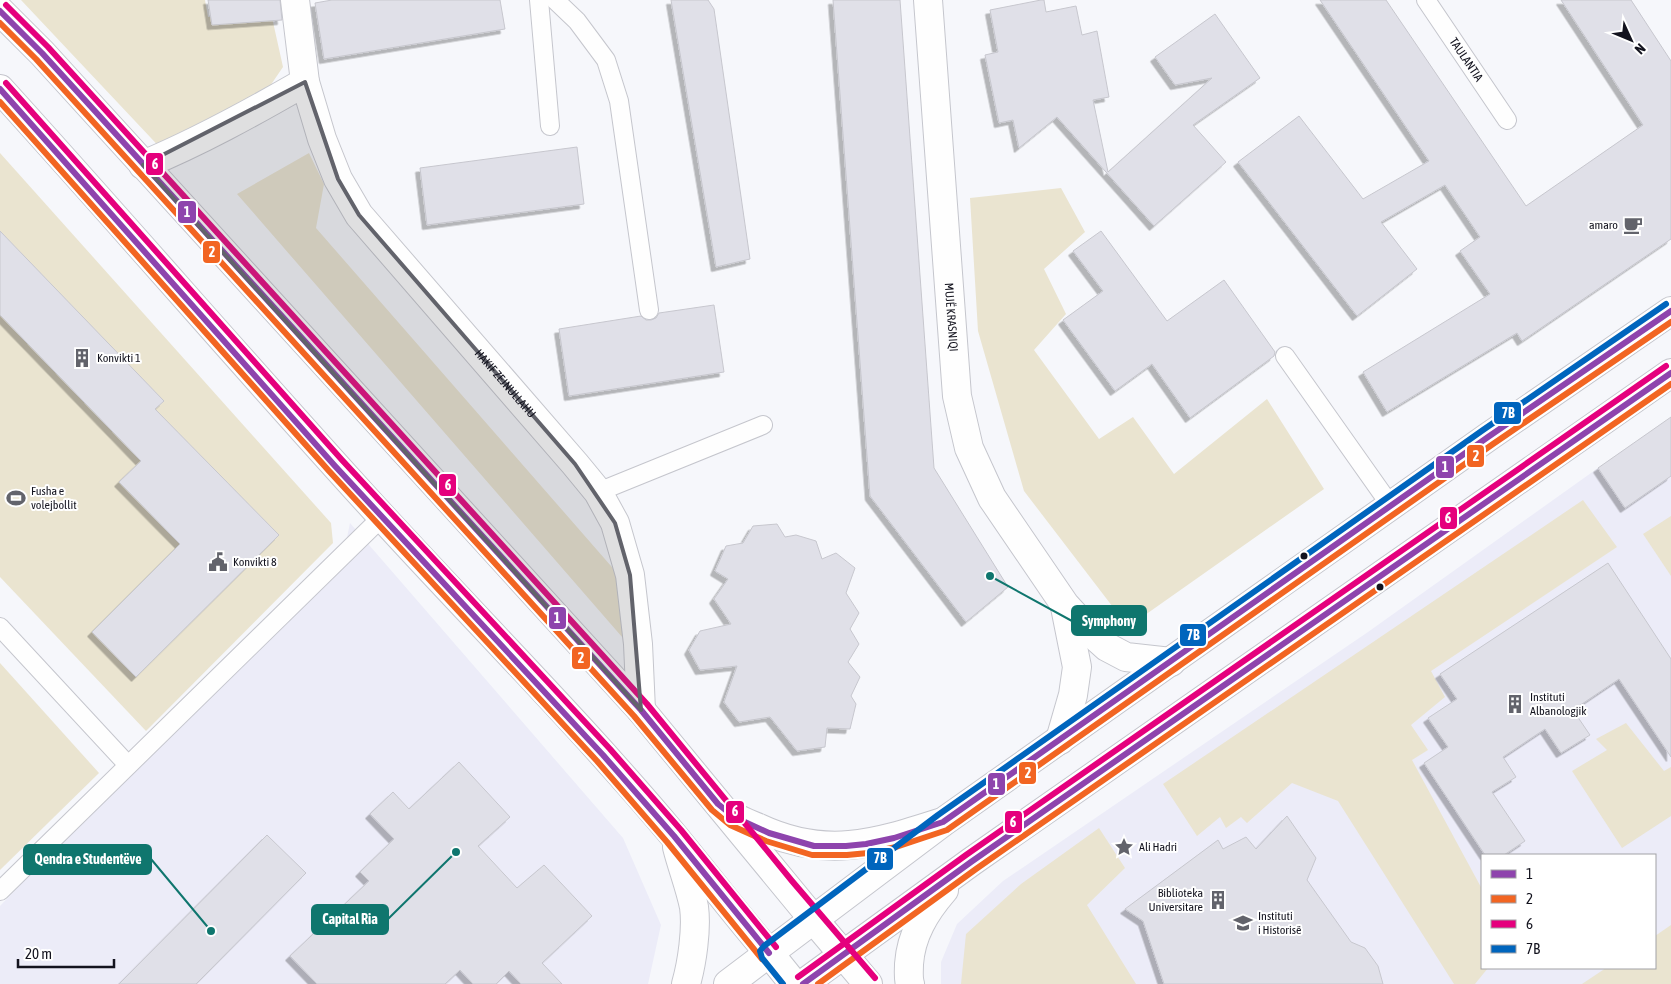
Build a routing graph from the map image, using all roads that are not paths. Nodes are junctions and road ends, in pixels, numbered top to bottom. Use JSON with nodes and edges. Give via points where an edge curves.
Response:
{"nodes":[{"id":1,"x":294,"y":0,"type":"edge"},
{"id":2,"x":539,"y":0,"type":"edge"},
{"id":3,"x":555,"y":0,"type":"edge"},
{"id":4,"x":928,"y":0,"type":"edge"},
{"id":5,"x":1426,"y":0,"type":"edge"},
{"id":6,"x":0,"y":11,"type":"edge"},
{"id":7,"x":305,"y":82,"type":"junction"},
{"id":8,"x":0,"y":89,"type":"edge"},
{"id":9,"x":1508,"y":120,"type":"dead end"},
{"id":10,"x":550,"y":126,"type":"dead end"},
{"id":11,"x":143,"y":164,"type":"junction"},
{"id":12,"x":649,"y":310,"type":"dead end"},
{"id":13,"x":1671,"y":310,"type":"edge"},
{"id":14,"x":1285,"y":356,"type":"dead end"},
{"id":15,"x":1671,"y":373,"type":"edge"},
{"id":16,"x":763,"y":425,"type":"dead end"},
{"id":17,"x":598,"y":492,"type":"junction"},
{"id":18,"x":1390,"y":506,"type":"junction"},
{"id":19,"x":382,"y":517,"type":"junction"},
{"id":20,"x":1065,"y":605,"type":"junction"},
{"id":21,"x":0,"y":627,"type":"edge"},
{"id":22,"x":1171,"y":662,"type":"junction"},
{"id":23,"x":641,"y":710,"type":"junction"},
{"id":24,"x":1060,"y":740,"type":"junction"},
{"id":25,"x":128,"y":765,"type":"junction"},
{"id":26,"x":718,"y":804,"type":"junction"},
{"id":27,"x":943,"y":822,"type":"junction"},
{"id":28,"x":674,"y":836,"type":"junction"},
{"id":29,"x":971,"y":862,"type":"junction"},
{"id":30,"x":0,"y":891,"type":"edge"},
{"id":31,"x":814,"y":920,"type":"junction"},
{"id":32,"x":769,"y":954,"type":"junction"},
{"id":33,"x":842,"y":954,"type":"junction"},
{"id":34,"x":686,"y":984,"type":"edge"},
{"id":35,"x":728,"y":984,"type":"edge"},
{"id":36,"x":794,"y":984,"type":"edge"},
{"id":37,"x":803,"y":984,"type":"edge"},
{"id":38,"x":868,"y":984,"type":"edge"},
{"id":39,"x":910,"y":984,"type":"edge"}],
"edges":[{"from":1,"to":7,"type":"main road","name":"HAKIF ZEJNULLAHU"},
{"from":2,"to":10,"type":"lane"},
{"from":3,"to":12,"type":"lane","via":[[577,21],[606,60],[619,101]]},
{"from":4,"to":20,"type":"main road","name":"MUJË KRASNIQI","via":[[957,396],[970,448],[992,498]]},
{"from":5,"to":9,"type":"lane","name":"TAULANTIA"},
{"from":6,"to":11,"type":"main road"},
{"from":7,"to":11,"type":"main road","via":[[188,145]]},
{"from":7,"to":17,"type":"main road","name":"HAKIF ZEJNULLAHU","via":[[322,139],[338,179],[358,215]]},
{"from":8,"to":19,"type":"main road"},
{"from":11,"to":23,"type":"main road"},
{"from":13,"to":18,"type":"main road"},
{"from":14,"to":18,"type":"lane"},
{"from":15,"to":29,"type":"main road"},
{"from":16,"to":17,"type":"lane"},
{"from":17,"to":23,"type":"main road","name":"HAKIF ZEJNULLAHU","via":[[615,523],[630,575]]},
{"from":18,"to":22,"type":"main road"},
{"from":19,"to":25,"type":"lane"},
{"from":19,"to":28,"type":"main road"},
{"from":20,"to":22,"type":"main road","name":"MUJË KRASNIQI","via":[[1107,647],[1126,657]]},
{"from":20,"to":24,"type":"main road","via":[[1076,667]]},
{"from":21,"to":25,"type":"lane"},
{"from":22,"to":24,"type":"main road"},
{"from":23,"to":26,"type":"main road"},
{"from":24,"to":27,"type":"main road"},
{"from":25,"to":30,"type":"lane"},
{"from":26,"to":27,"type":"main road","via":[[734,817],[769,833],[814,846],[866,844]]},
{"from":26,"to":31,"type":"main road"},
{"from":27,"to":31,"type":"main road"},
{"from":28,"to":32,"type":"main road"},
{"from":28,"to":34,"type":"main road","via":[[694,907],[692,958]]},
{"from":29,"to":33,"type":"main road"},
{"from":29,"to":39,"type":"main road","via":[[942,892],[917,928],[910,959]]},
{"from":31,"to":32,"type":"main road"},
{"from":31,"to":33,"type":"main road"},
{"from":32,"to":35,"type":"main road"},
{"from":32,"to":36,"type":"main road"},
{"from":33,"to":37,"type":"main road"},
{"from":33,"to":38,"type":"main road"}]}
